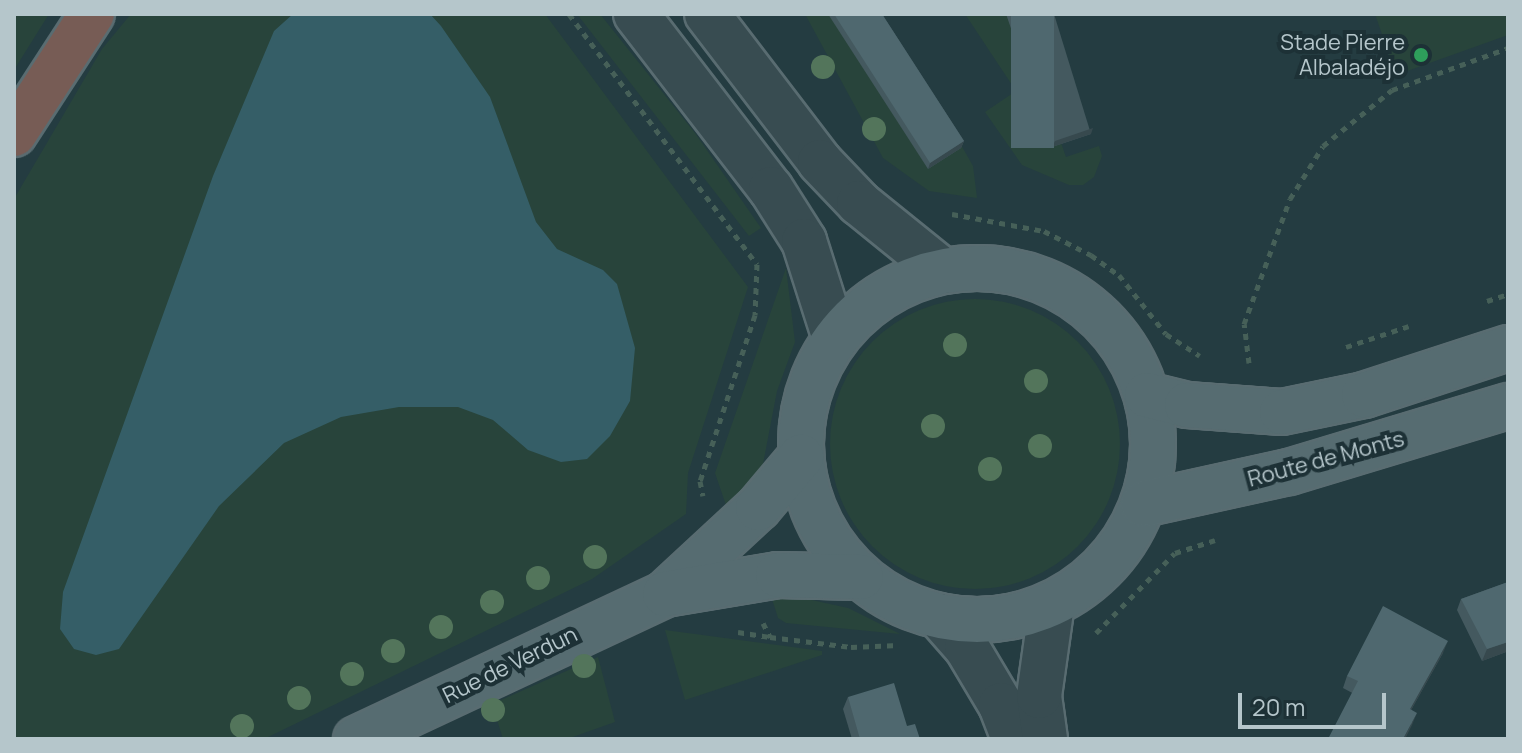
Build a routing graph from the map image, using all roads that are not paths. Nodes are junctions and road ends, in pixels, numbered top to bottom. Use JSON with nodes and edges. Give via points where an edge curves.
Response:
{"nodes":[{"id":1,"x":92,"y":14,"type":"edge"},
{"id":2,"x":636,"y":14,"type":"edge"},
{"id":3,"x":707,"y":14,"type":"edge"},
{"id":4,"x":14,"y":134,"type":"edge"},
{"id":5,"x":943,"y":271,"type":"junction"},
{"id":6,"x":835,"y":339,"type":"junction"},
{"id":7,"x":1508,"y":348,"type":"edge"},
{"id":8,"x":1147,"y":395,"type":"junction"},
{"id":9,"x":1508,"y":406,"type":"edge"},
{"id":10,"x":801,"y":457,"type":"junction"},
{"id":11,"x":1143,"y":504,"type":"junction"},
{"id":12,"x":861,"y":577,"type":"junction"},
{"id":13,"x":665,"y":594,"type":"junction"},
{"id":14,"x":1052,"y":604,"type":"junction"},
{"id":15,"x":939,"y":616,"type":"junction"},
{"id":16,"x":356,"y":739,"type":"edge"},
{"id":17,"x":1014,"y":739,"type":"edge"},
{"id":18,"x":1045,"y":739,"type":"edge"}],
"edges":[{"from":1,"to":4,"type":"highway"},
{"from":2,"to":6,"type":"street","via":[[771,189],[804,241]]},
{"from":3,"to":5,"type":"street","via":[[820,162],[859,203]]},
{"from":5,"to":6,"type":"main road","via":[[901,284],[865,307]]},
{"from":5,"to":8,"type":"main road","via":[[1017,272],[1066,291],[1107,324],[1131,358]]},
{"from":6,"to":10,"type":"main road","via":[[815,376],[803,415]]},
{"from":7,"to":8,"type":"main road","via":[[1364,395],[1282,412],[1187,405]]},
{"from":8,"to":11,"type":"main road","via":[[1153,431]]},
{"from":9,"to":11,"type":"main road","name":"Route de Monts","via":[[1289,472]]},
{"from":10,"to":12,"type":"main road","via":[[810,502],[831,543]]},
{"from":10,"to":13,"type":"main road","name":"Rue de Verdun","via":[[758,508]]},
{"from":11,"to":14,"type":"main road","via":[[1123,543],[1094,576]]},
{"from":12,"to":13,"type":"main road","name":"Rue de Verdun","via":[[778,575]]},
{"from":12,"to":15,"type":"main road","via":[[898,602]]},
{"from":13,"to":16,"type":"main road","name":"Rue de Verdun"},
{"from":14,"to":15,"type":"main road","via":[[1016,616]]},
{"from":14,"to":18,"type":"street","via":[[1039,696]]},
{"from":15,"to":17,"type":"street","via":[[967,648],[1001,705]]}]}
